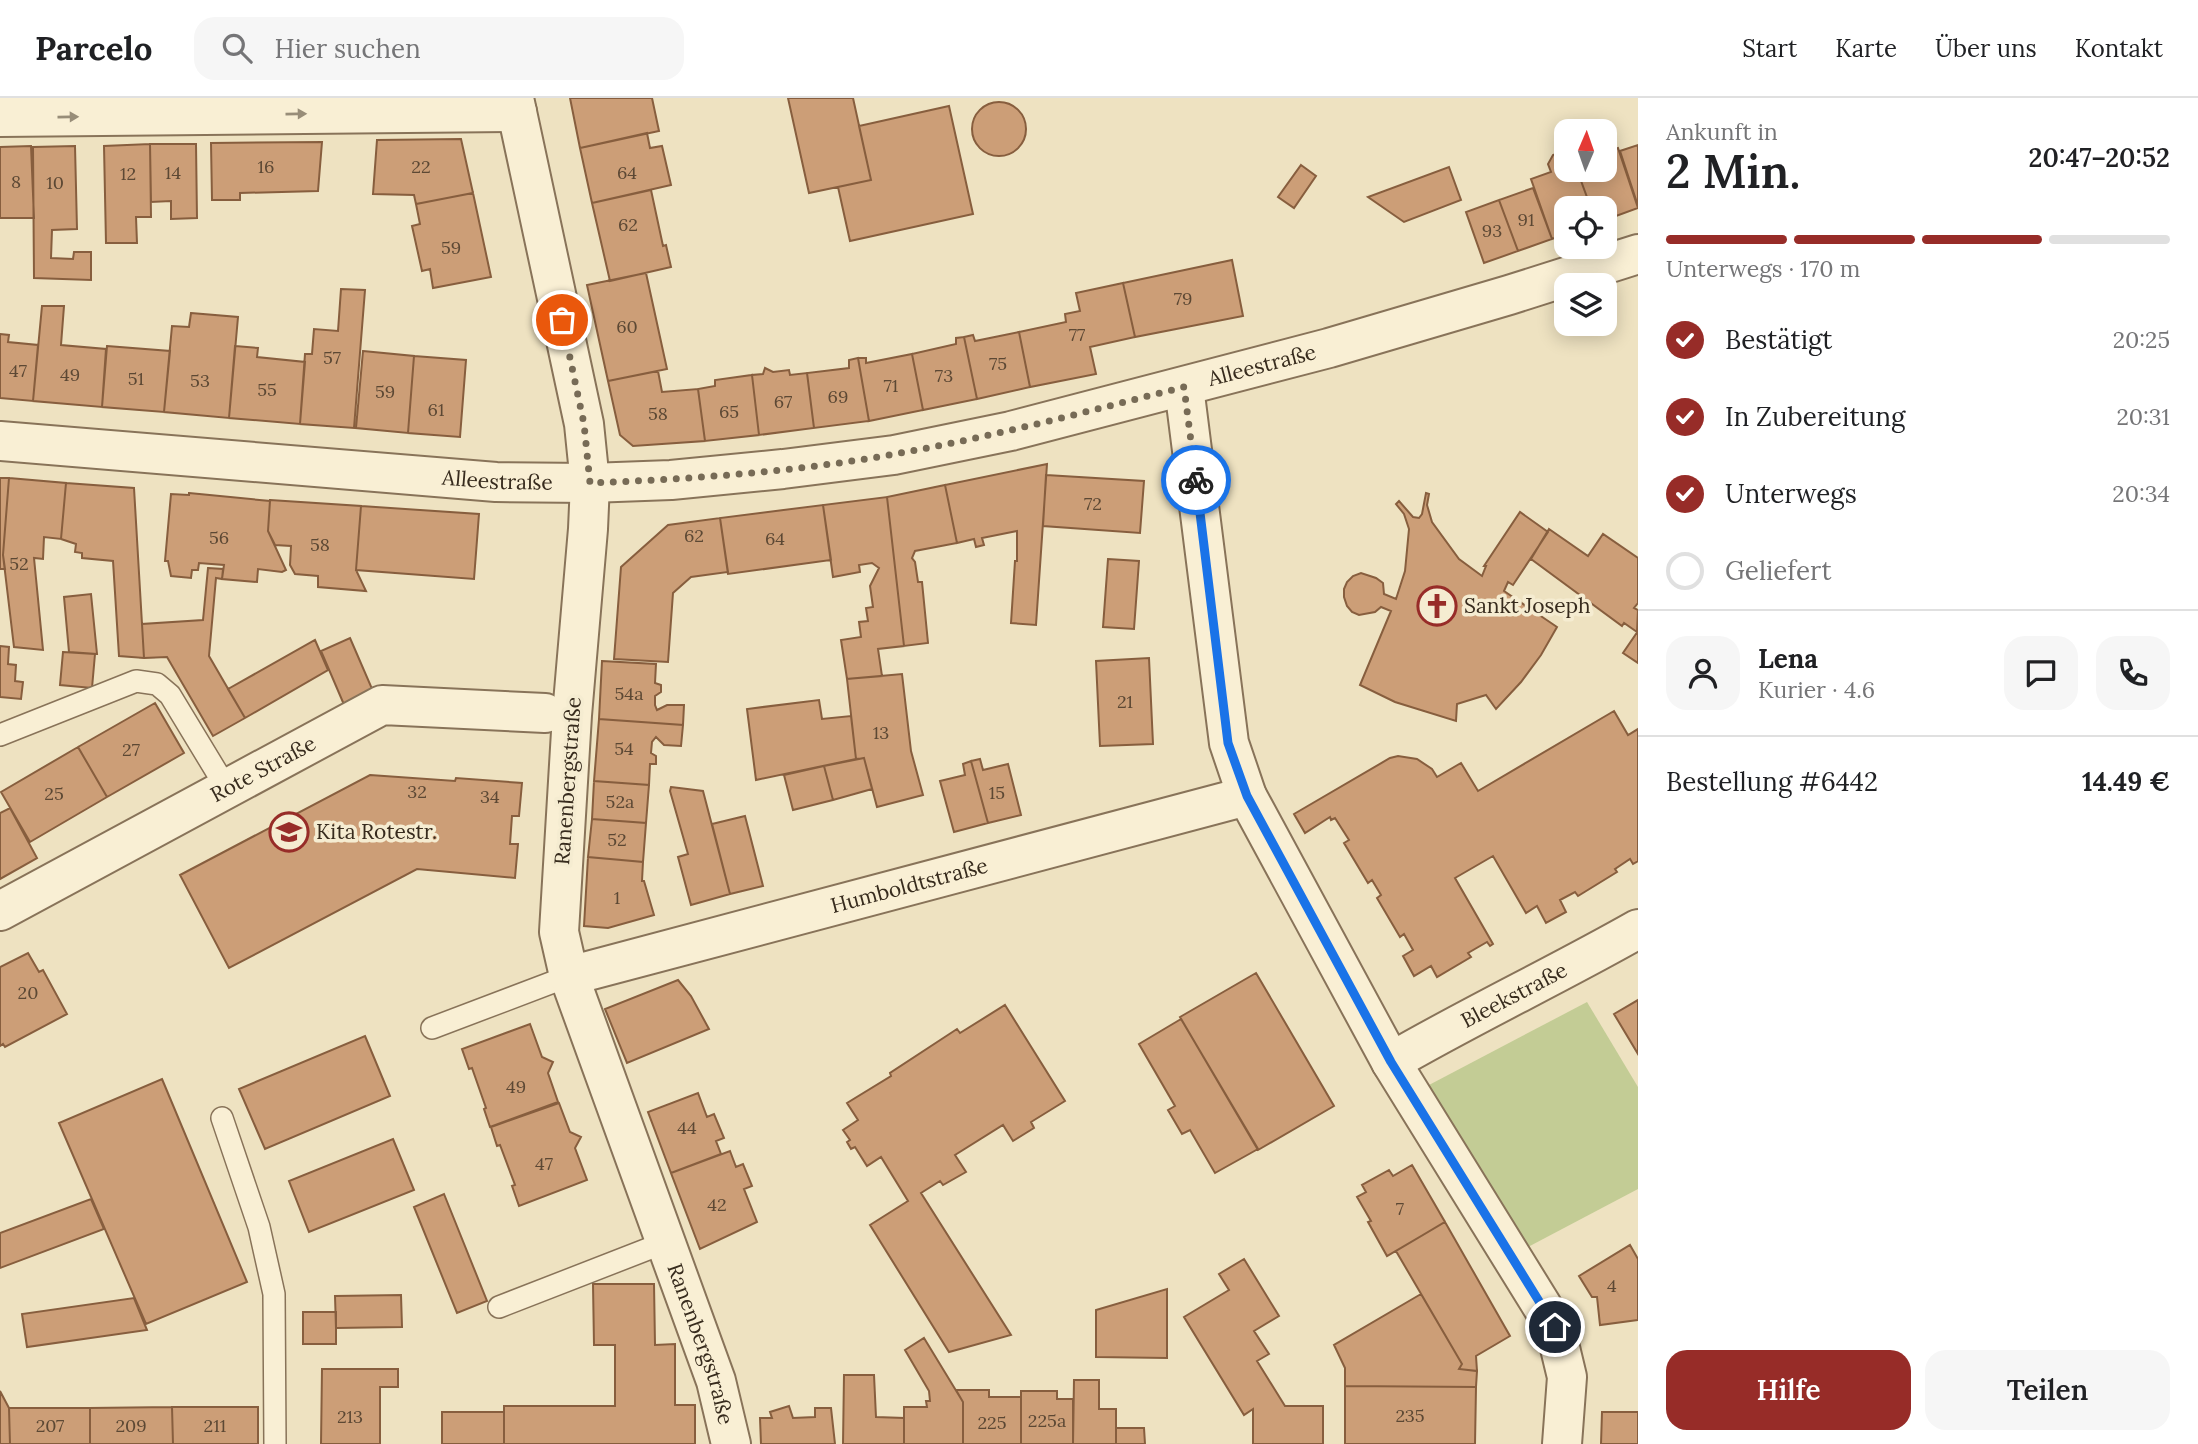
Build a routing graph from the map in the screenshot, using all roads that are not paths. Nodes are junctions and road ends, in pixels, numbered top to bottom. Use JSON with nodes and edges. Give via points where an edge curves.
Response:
{"nodes":[{"id":1,"x":515,"y":105,"type":"edge"},
{"id":2,"x":0,"y":117,"type":"edge"},
{"id":3,"x":1638,"y":254,"type":"edge"},
{"id":4,"x":1184,"y":387,"type":"junction"},
{"id":5,"x":0,"y":441,"type":"edge"},
{"id":6,"x":590,"y":483,"type":"junction"},
{"id":7,"x":545,"y":713,"type":"dead end"},
{"id":8,"x":0,"y":735,"type":"edge"},
{"id":9,"x":227,"y":789,"type":"junction"},
{"id":10,"x":1247,"y":796,"type":"junction"},
{"id":11,"x":0,"y":911,"type":"edge"},
{"id":12,"x":1638,"y":929,"type":"edge"},
{"id":13,"x":569,"y":976,"type":"junction"},
{"id":14,"x":432,"y":1028,"type":"dead end"},
{"id":15,"x":1391,"y":1062,"type":"junction"},
{"id":16,"x":222,"y":1118,"type":"dead end"},
{"id":17,"x":666,"y":1241,"type":"junction"},
{"id":18,"x":499,"y":1307,"type":"dead end"},
{"id":19,"x":275,"y":1444,"type":"edge"},
{"id":20,"x":731,"y":1444,"type":"edge"},
{"id":21,"x":1562,"y":1444,"type":"edge"}],
"edges":[{"from":2,"to":1,"type":"street","one_way":true},
{"from":1,"to":6,"type":"street","name":"Ranenbergstraße","via":[[584,424]]},
{"from":3,"to":4,"type":"street","name":"Alleestraße","via":[[1509,296]]},
{"from":4,"to":6,"type":"street","name":"Alleestraße","via":[[894,455],[671,480]]},
{"from":4,"to":10,"type":"street","via":[[1228,743]]},
{"from":5,"to":6,"type":"street","name":"Alleestraße","via":[[488,482]]},
{"from":6,"to":13,"type":"street","name":"Ranenbergstraße","via":[[559,932]]},
{"from":7,"to":9,"type":"street","name":"Rote Straße","via":[[382,705]]},
{"from":8,"to":9,"type":"lane","via":[[136,681],[157,684],[170,695]]},
{"from":9,"to":11,"type":"street","name":"Rote Straße"},
{"from":10,"to":13,"type":"street","name":"Humboldtstraße"},
{"from":10,"to":15,"type":"street"},
{"from":12,"to":15,"type":"street","name":"Bleekstraße"},
{"from":13,"to":14,"type":"lane"},
{"from":13,"to":17,"type":"street","name":"Ranenbergstraße"},
{"from":15,"to":21,"type":"street","via":[[1555,1327],[1567,1377]]},
{"from":16,"to":19,"type":"lane","via":[[259,1227],[274,1294]]},
{"from":17,"to":18,"type":"lane"},
{"from":17,"to":20,"type":"street","name":"Ranenbergstraße","via":[[716,1381]]}]}
